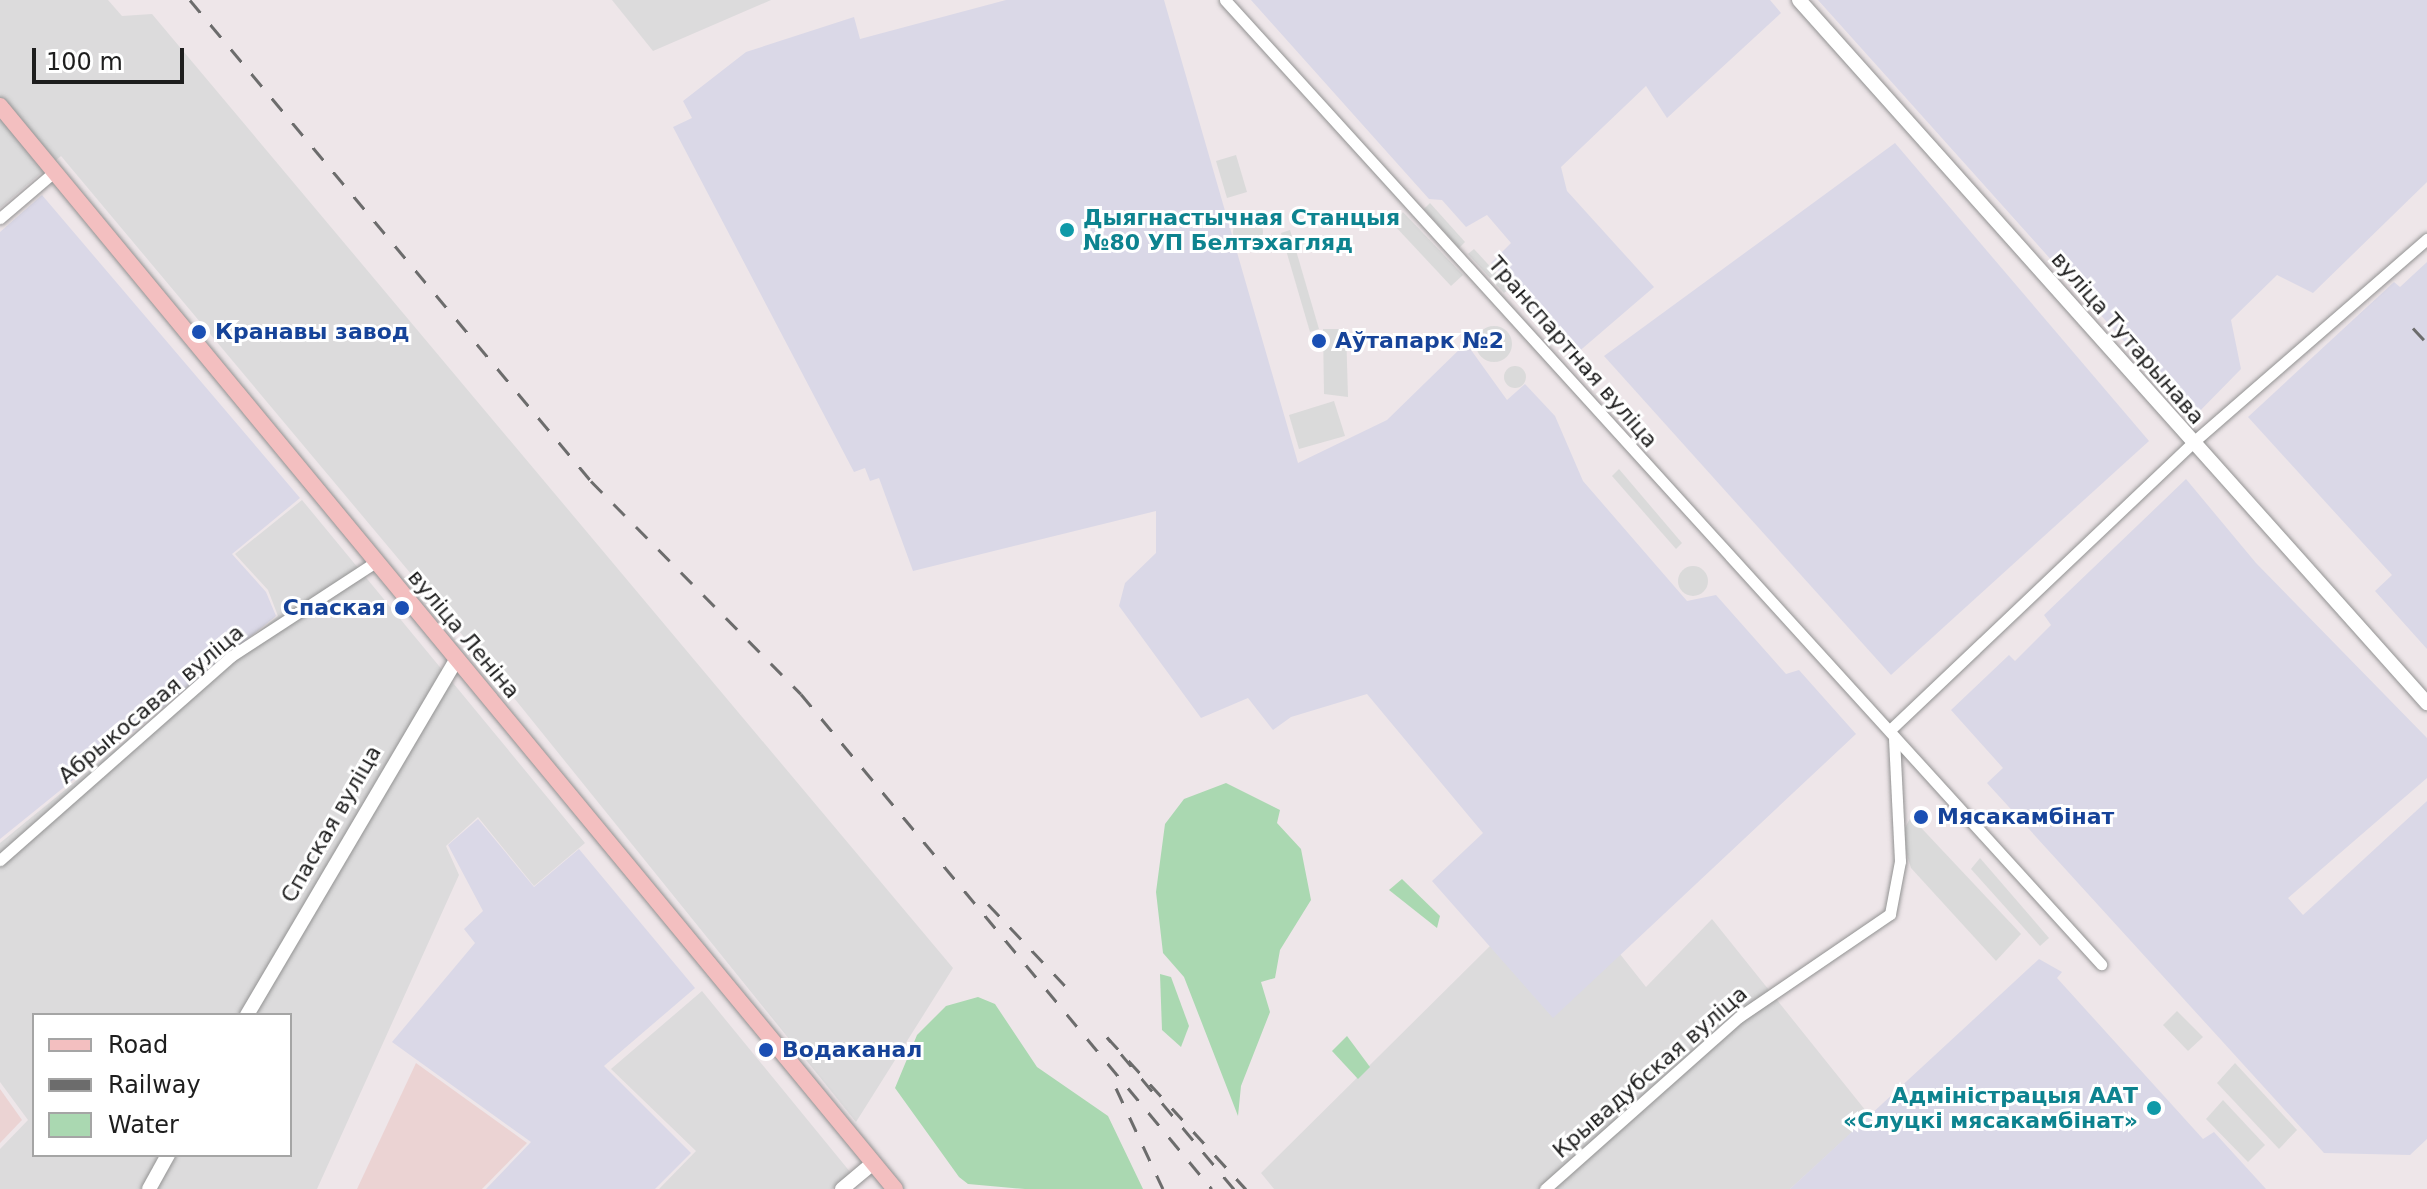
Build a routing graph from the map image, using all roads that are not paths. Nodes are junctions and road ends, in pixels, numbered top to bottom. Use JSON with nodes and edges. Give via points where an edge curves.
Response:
{"nodes":[{"id":1,"x":1225,"y":0,"type":"edge"},
{"id":2,"x":1799,"y":0,"type":"edge"},
{"id":3,"x":0,"y":106,"type":"edge"},
{"id":4,"x":54,"y":172,"type":"junction"},
{"id":5,"x":0,"y":218,"type":"edge"},
{"id":6,"x":2427,"y":239,"type":"edge"},
{"id":7,"x":2191,"y":444,"type":"junction"},
{"id":8,"x":376,"y":562,"type":"junction"},
{"id":9,"x":457,"y":659,"type":"junction"},
{"id":10,"x":2427,"y":703,"type":"edge"},
{"id":11,"x":1891,"y":729,"type":"junction"},
{"id":12,"x":0,"y":860,"type":"edge"},
{"id":13,"x":2101,"y":964,"type":"dead end"},
{"id":14,"x":248,"y":1013,"type":"edge"},
{"id":15,"x":167,"y":1157,"type":"edge"},
{"id":16,"x":873,"y":1163,"type":"junction"},
{"id":17,"x":149,"y":1189,"type":"edge"},
{"id":18,"x":842,"y":1189,"type":"edge"},
{"id":19,"x":895,"y":1189,"type":"edge"},
{"id":20,"x":1545,"y":1189,"type":"edge"}],
"edges":[{"from":1,"to":11,"type":"street","name":"Транспартная вуліца"},
{"from":2,"to":7,"type":"street","name":"вуліца Тутарынава"},
{"from":3,"to":4,"type":"main road","name":"вуліца Леніна"},
{"from":4,"to":5,"type":"street"},
{"from":4,"to":8,"type":"main road","name":"вуліца Леніна"},
{"from":6,"to":7,"type":"street"},
{"from":7,"to":10,"type":"street","name":"вуліца Тутарынава"},
{"from":7,"to":11,"type":"street"},
{"from":8,"to":9,"type":"main road","name":"вуліца Леніна"},
{"from":8,"to":12,"type":"street","name":"Абрыкосавая вуліца","via":[[230,657]]},
{"from":9,"to":14,"type":"street","name":"Спаская вуліца"},
{"from":9,"to":16,"type":"main road","name":"вуліца Леніна"},
{"from":11,"to":13,"type":"street","name":"Транспартная вуліца"},
{"from":11,"to":20,"type":"street","name":"Крывадубская вуліца","via":[[1900,770],[1896,903],[1866,936],[1739,1017]]},
{"from":15,"to":17,"type":"street"},
{"from":16,"to":18,"type":"street"},
{"from":16,"to":19,"type":"main road","name":"вуліца Леніна"}]}
